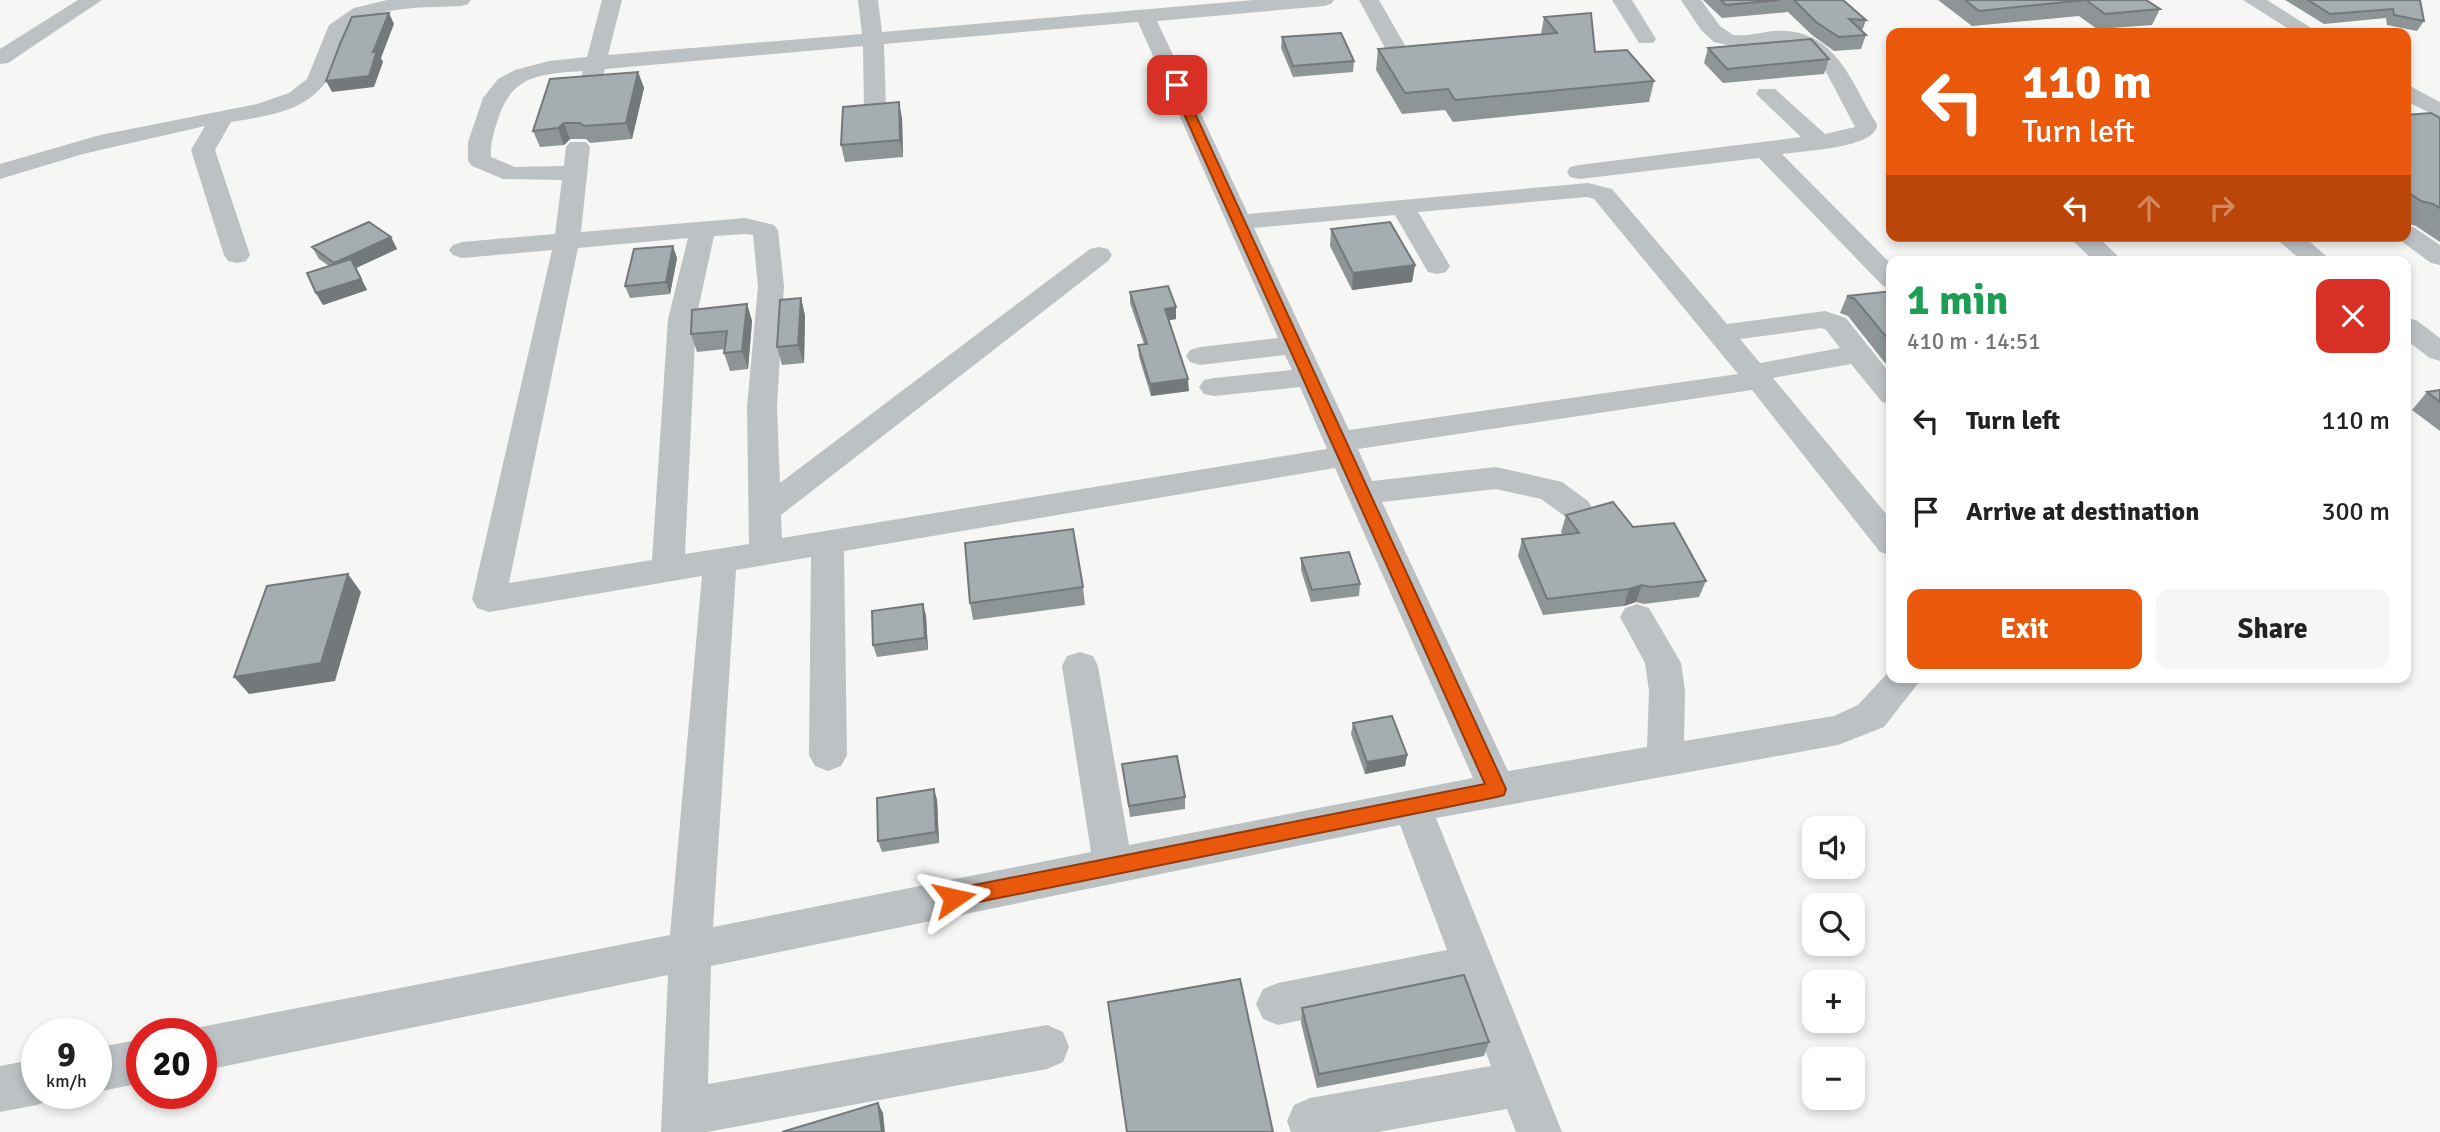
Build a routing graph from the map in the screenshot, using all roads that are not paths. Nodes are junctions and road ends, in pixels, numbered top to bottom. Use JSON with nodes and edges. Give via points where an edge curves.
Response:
{"nodes":[{"id":1,"x":92,"y":0,"type":"edge"},
{"id":2,"x":461,"y":0,"type":"edge"},
{"id":3,"x":612,"y":0,"type":"edge"},
{"id":4,"x":873,"y":0,"type":"edge"},
{"id":5,"x":1324,"y":0,"type":"edge"},
{"id":6,"x":1368,"y":0,"type":"edge"},
{"id":7,"x":1622,"y":0,"type":"edge"},
{"id":8,"x":1691,"y":0,"type":"edge"},
{"id":9,"x":2253,"y":0,"type":"edge"},
{"id":10,"x":1145,"y":16,"type":"junction"},
{"id":11,"x":2301,"y":28,"type":"edge"},
{"id":12,"x":873,"y":39,"type":"junction"},
{"id":13,"x":1646,"y":39,"type":"dead end"},
{"id":14,"x":1399,"y":54,"type":"edge"},
{"id":15,"x":0,"y":58,"type":"edge"},
{"id":16,"x":594,"y":63,"type":"junction"},
{"id":17,"x":590,"y":86,"type":"edge"},
{"id":18,"x":1767,"y":94,"type":"dead end"},
{"id":19,"x":2411,"y":94,"type":"edge"},
{"id":20,"x":875,"y":110,"type":"edge"},
{"id":21,"x":2440,"y":111,"type":"edge"},
{"id":22,"x":223,"y":116,"type":"junction"},
{"id":23,"x":1820,"y":142,"type":"junction"},
{"id":24,"x":1765,"y":150,"type":"junction"},
{"id":25,"x":0,"y":172,"type":"edge"},
{"id":26,"x":1579,"y":172,"type":"dead end"},
{"id":27,"x":1402,"y":206,"type":"junction"},
{"id":28,"x":1239,"y":222,"type":"junction"},
{"id":29,"x":703,"y":230,"type":"junction"},
{"id":30,"x":2411,"y":237,"type":"edge"},
{"id":31,"x":567,"y":239,"type":"junction"},
{"id":32,"x":2088,"y":242,"type":"edge"},
{"id":33,"x":2294,"y":242,"type":"edge"},
{"id":34,"x":463,"y":250,"type":"dead end"},
{"id":35,"x":237,"y":255,"type":"dead end"},
{"id":36,"x":1098,"y":255,"type":"dead end"},
{"id":37,"x":2104,"y":256,"type":"edge"},
{"id":38,"x":2312,"y":256,"type":"edge"},
{"id":39,"x":2440,"y":257,"type":"edge"},
{"id":40,"x":1437,"y":266,"type":"dead end"},
{"id":41,"x":1886,"y":274,"type":"edge"},
{"id":42,"x":2440,"y":318,"type":"edge"},
{"id":43,"x":2411,"y":323,"type":"edge"},
{"id":44,"x":2411,"y":328,"type":"edge"},
{"id":45,"x":1720,"y":333,"type":"junction"},
{"id":46,"x":1295,"y":345,"type":"junction"},
{"id":47,"x":2440,"y":352,"type":"edge"},
{"id":48,"x":1858,"y":354,"type":"junction"},
{"id":49,"x":1200,"y":356,"type":"dead end"},
{"id":50,"x":1310,"y":377,"type":"junction"},
{"id":51,"x":1756,"y":377,"type":"junction"},
{"id":52,"x":1214,"y":387,"type":"dead end"},
{"id":53,"x":1886,"y":388,"type":"edge"},
{"id":54,"x":1343,"y":449,"type":"junction"},
{"id":55,"x":1362,"y":493,"type":"junction"},
{"id":56,"x":1577,"y":509,"type":"edge"},
{"id":57,"x":765,"y":512,"type":"junction"},
{"id":58,"x":1886,"y":537,"type":"edge"},
{"id":59,"x":828,"y":542,"type":"junction"},
{"id":60,"x":766,"y":553,"type":"junction"},
{"id":61,"x":720,"y":560,"type":"junction"},
{"id":62,"x":668,"y":569,"type":"junction"},
{"id":63,"x":1637,"y":617,"type":"dead end"},
{"id":64,"x":1080,"y":666,"type":"dead end"},
{"id":65,"x":1900,"y":683,"type":"edge"},
{"id":66,"x":828,"y":755,"type":"dead end"},
{"id":67,"x":1665,"y":760,"type":"junction"},
{"id":68,"x":1497,"y":789,"type":"junction"},
{"id":69,"x":1412,"y":806,"type":"junction"},
{"id":70,"x":1113,"y":866,"type":"junction"},
{"id":71,"x":690,"y":952,"type":"junction"},
{"id":72,"x":1473,"y":965,"type":"junction"},
{"id":73,"x":1278,"y":1004,"type":"dead end"},
{"id":74,"x":217,"y":1046,"type":"edge"},
{"id":75,"x":1047,"y":1048,"type":"dead end"},
{"id":76,"x":1520,"y":1084,"type":"junction"},
{"id":77,"x":21,"y":1085,"type":"edge"},
{"id":78,"x":0,"y":1090,"type":"edge"},
{"id":79,"x":684,"y":1121,"type":"edge"},
{"id":80,"x":1310,"y":1121,"type":"dead end"},
{"id":81,"x":1539,"y":1132,"type":"edge"}],
"edges":[{"from":1,"to":15,"type":"street"},
{"from":2,"to":22,"type":"street","via":[[387,7],[353,16],[336,29],[317,82],[308,92],[281,104]]},
{"from":3,"to":16,"type":"street"},
{"from":4,"to":12,"type":"street"},
{"from":5,"to":10,"type":"street"},
{"from":6,"to":14,"type":"street"},
{"from":7,"to":13,"type":"street"},
{"from":8,"to":23,"type":"street","via":[[1720,38],[1731,42],[1791,36],[1809,43],[1824,57],[1866,130]]},
{"from":9,"to":11,"type":"street"},
{"from":10,"to":12,"type":"street"},
{"from":10,"to":28,"type":"street"},
{"from":12,"to":16,"type":"street"},
{"from":12,"to":20,"type":"street"},
{"from":16,"to":17,"type":"street"},
{"from":16,"to":31,"type":"street","via":[[549,67],[501,86],[493,95],[477,148],[480,161],[497,170],[530,174],[576,160]]},
{"from":18,"to":23,"type":"street"},
{"from":19,"to":21,"type":"street"},
{"from":22,"to":25,"type":"street","via":[[80,146]]},
{"from":22,"to":35,"type":"street","via":[[203,150]]},
{"from":23,"to":24,"type":"street"},
{"from":24,"to":26,"type":"street"},
{"from":24,"to":41,"type":"street"},
{"from":27,"to":28,"type":"street"},
{"from":27,"to":40,"type":"street"},
{"from":27,"to":45,"type":"street","via":[[1595,191],[1609,199]]},
{"from":28,"to":46,"type":"street"},
{"from":29,"to":31,"type":"street"},
{"from":29,"to":57,"type":"street","via":[[758,227],[768,237],[771,285],[762,407]]},
{"from":29,"to":62,"type":"street","via":[[682,319]]},
{"from":30,"to":39,"type":"street"},
{"from":31,"to":34,"type":"street"},
{"from":31,"to":62,"type":"street","via":[[489,599]]},
{"from":32,"to":37,"type":"street"},
{"from":33,"to":38,"type":"street"},
{"from":36,"to":57,"type":"street"},
{"from":42,"to":43,"type":"street"},
{"from":44,"to":47,"type":"street"},
{"from":45,"to":48,"type":"street","via":[[1825,319],[1836,324]]},
{"from":45,"to":51,"type":"street"},
{"from":46,"to":49,"type":"street"},
{"from":46,"to":50,"type":"street"},
{"from":48,"to":51,"type":"street"},
{"from":48,"to":53,"type":"street"},
{"from":50,"to":52,"type":"street"},
{"from":50,"to":54,"type":"street"},
{"from":51,"to":54,"type":"street"},
{"from":51,"to":58,"type":"street"},
{"from":54,"to":55,"type":"street"},
{"from":54,"to":59,"type":"street"},
{"from":55,"to":56,"type":"street","via":[[1496,478],[1551,489]]},
{"from":55,"to":68,"type":"street"},
{"from":57,"to":60,"type":"street"},
{"from":59,"to":60,"type":"street"},
{"from":59,"to":66,"type":"street"},
{"from":60,"to":61,"type":"street"},
{"from":61,"to":62,"type":"street"},
{"from":61,"to":71,"type":"street"},
{"from":63,"to":67,"type":"street","via":[[1663,663]]},
{"from":64,"to":70,"type":"street"},
{"from":65,"to":67,"type":"street","via":[[1871,716],[1838,730]]},
{"from":67,"to":68,"type":"street"},
{"from":68,"to":69,"type":"street"},
{"from":69,"to":70,"type":"street"},
{"from":69,"to":72,"type":"street"},
{"from":70,"to":71,"type":"street"},
{"from":71,"to":74,"type":"street"},
{"from":71,"to":79,"type":"street"},
{"from":72,"to":73,"type":"street"},
{"from":72,"to":76,"type":"street"},
{"from":75,"to":79,"type":"street"},
{"from":76,"to":80,"type":"street"},
{"from":76,"to":81,"type":"street"},
{"from":77,"to":78,"type":"street"}]}
